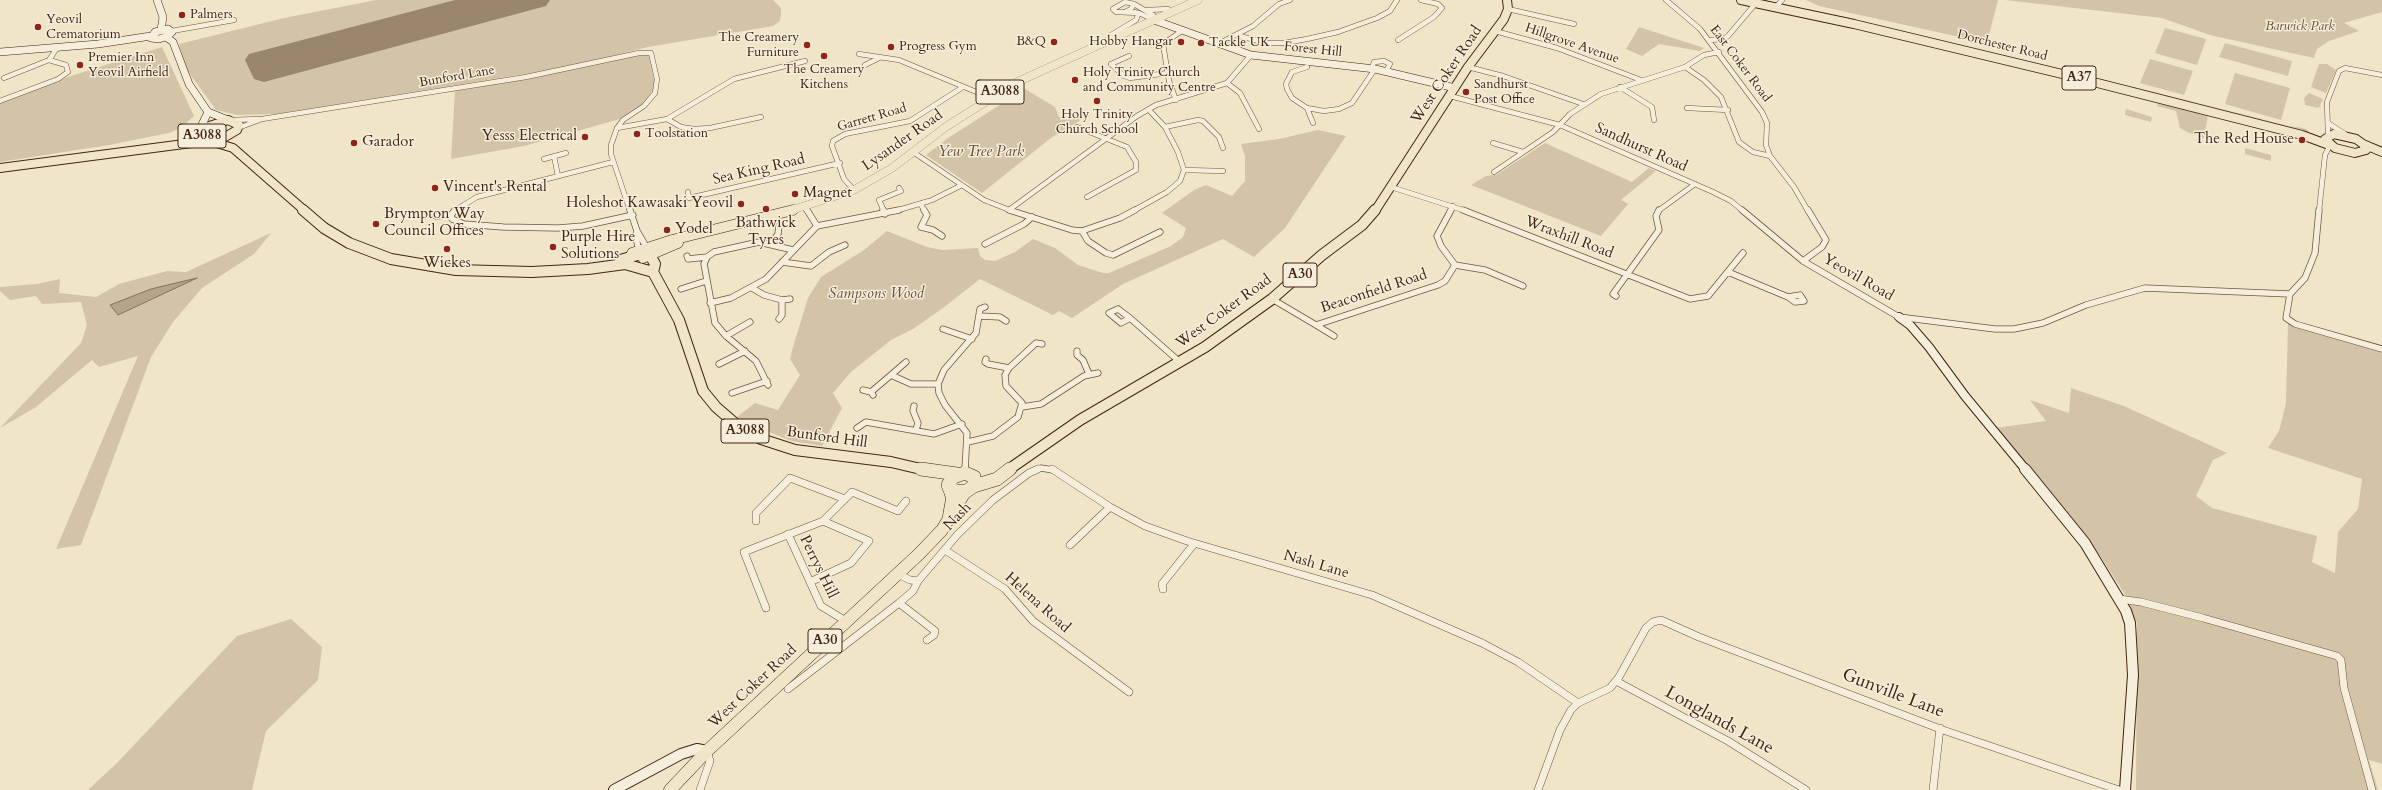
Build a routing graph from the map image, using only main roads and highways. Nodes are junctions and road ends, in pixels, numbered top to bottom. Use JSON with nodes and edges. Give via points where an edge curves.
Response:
{"nodes":[{"id":1,"x":1189,"y":0,"type":"edge"},
{"id":2,"x":1198,"y":0,"type":"edge"},
{"id":3,"x":1741,"y":0,"type":"edge"},
{"id":4,"x":1507,"y":5,"type":"edge"},
{"id":5,"x":1155,"y":18,"type":"junction"},
{"id":6,"x":1095,"y":46,"type":"junction"},
{"id":7,"x":238,"y":129,"type":"junction"},
{"id":8,"x":199,"y":132,"type":"junction"},
{"id":9,"x":225,"y":137,"type":"junction"},
{"id":10,"x":208,"y":141,"type":"junction"},
{"id":11,"x":2328,"y":143,"type":"junction"},
{"id":12,"x":157,"y":146,"type":"junction"},
{"id":13,"x":140,"y":148,"type":"junction"},
{"id":14,"x":234,"y":148,"type":"junction"},
{"id":15,"x":2364,"y":148,"type":"junction"},
{"id":16,"x":2382,"y":153,"type":"edge"},
{"id":17,"x":0,"y":168,"type":"edge"},
{"id":18,"x":692,"y":236,"type":"junction"},
{"id":19,"x":645,"y":258,"type":"junction"},
{"id":20,"x":601,"y":267,"type":"junction"},
{"id":21,"x":961,"y":484,"type":"junction"},
{"id":22,"x":670,"y":790,"type":"edge"}],
"edges":[{"from":1,"to":5,"type":"main road","name":"Lysander Road","number":"A3088"},
{"from":2,"to":5,"type":"main road","name":"Lysander Road","number":"A3088"},
{"from":3,"to":11,"type":"highway","name":"Dorchester Road","number":"A37","via":[[2052,71]]},
{"from":4,"to":21,"type":"highway","name":"West Coker Road","number":"A30","via":[[1495,31],[1468,66],[1368,220],[1272,299],[1180,363],[1080,420],[997,479]]},
{"from":5,"to":6,"type":"main road","name":"Lysander Road","number":"A3088"},
{"from":5,"to":6,"type":"main road","name":"Lysander Road","number":"A3088","via":[[1111,36]]},
{"from":6,"to":18,"type":"main road","name":"Lysander Road","number":"A3088","via":[[1021,80],[947,126],[880,176],[854,190],[805,208]]},
{"from":7,"to":8,"type":"highway","via":[[237,123],[228,120]]},
{"from":7,"to":9,"type":"highway"},
{"from":7,"to":14,"type":"highway","number":"A3088"},
{"from":8,"to":9,"type":"highway","number":"A3088"},
{"from":8,"to":10,"type":"highway"},
{"from":8,"to":12,"type":"highway","number":"A3088"},
{"from":9,"to":10,"type":"highway"},
{"from":9,"to":14,"type":"highway","number":"A3088"},
{"from":10,"to":12,"type":"highway","number":"A3088"},
{"from":10,"to":14,"type":"highway","number":"A3088"},
{"from":11,"to":15,"type":"highway","via":[[2340,150],[2355,153]]},
{"from":11,"to":15,"type":"highway","via":[[2346,136]]},
{"from":12,"to":13,"type":"highway","number":"A3088"},
{"from":13,"to":14,"type":"highway","via":[[201,145],[221,147],[230,152]]},
{"from":13,"to":17,"type":"highway","number":"A3088"},
{"from":14,"to":20,"type":"highway","number":"A3088","via":[[324,228],[349,243],[391,259],[456,270],[513,273]]},
{"from":15,"to":16,"type":"highway"},
{"from":18,"to":19,"type":"main road","name":"Lysander Road"},
{"from":18,"to":19,"type":"main road","name":"Lysander Road","number":"A3088","via":[[660,244]]},
{"from":19,"to":20,"type":"highway","number":"A3088"},
{"from":19,"to":20,"type":"highway","number":"A3088","via":[[615,261]]},
{"from":19,"to":21,"type":"highway","name":"Bunford Hill","number":"A3088","via":[[680,320],[703,391],[716,407],[738,426],[761,439],[795,450],[891,462],[927,471]]},
{"from":21,"to":22,"type":"main road","name":"West Coker Road","number":"A30","via":[[942,530],[707,751]]}]}
